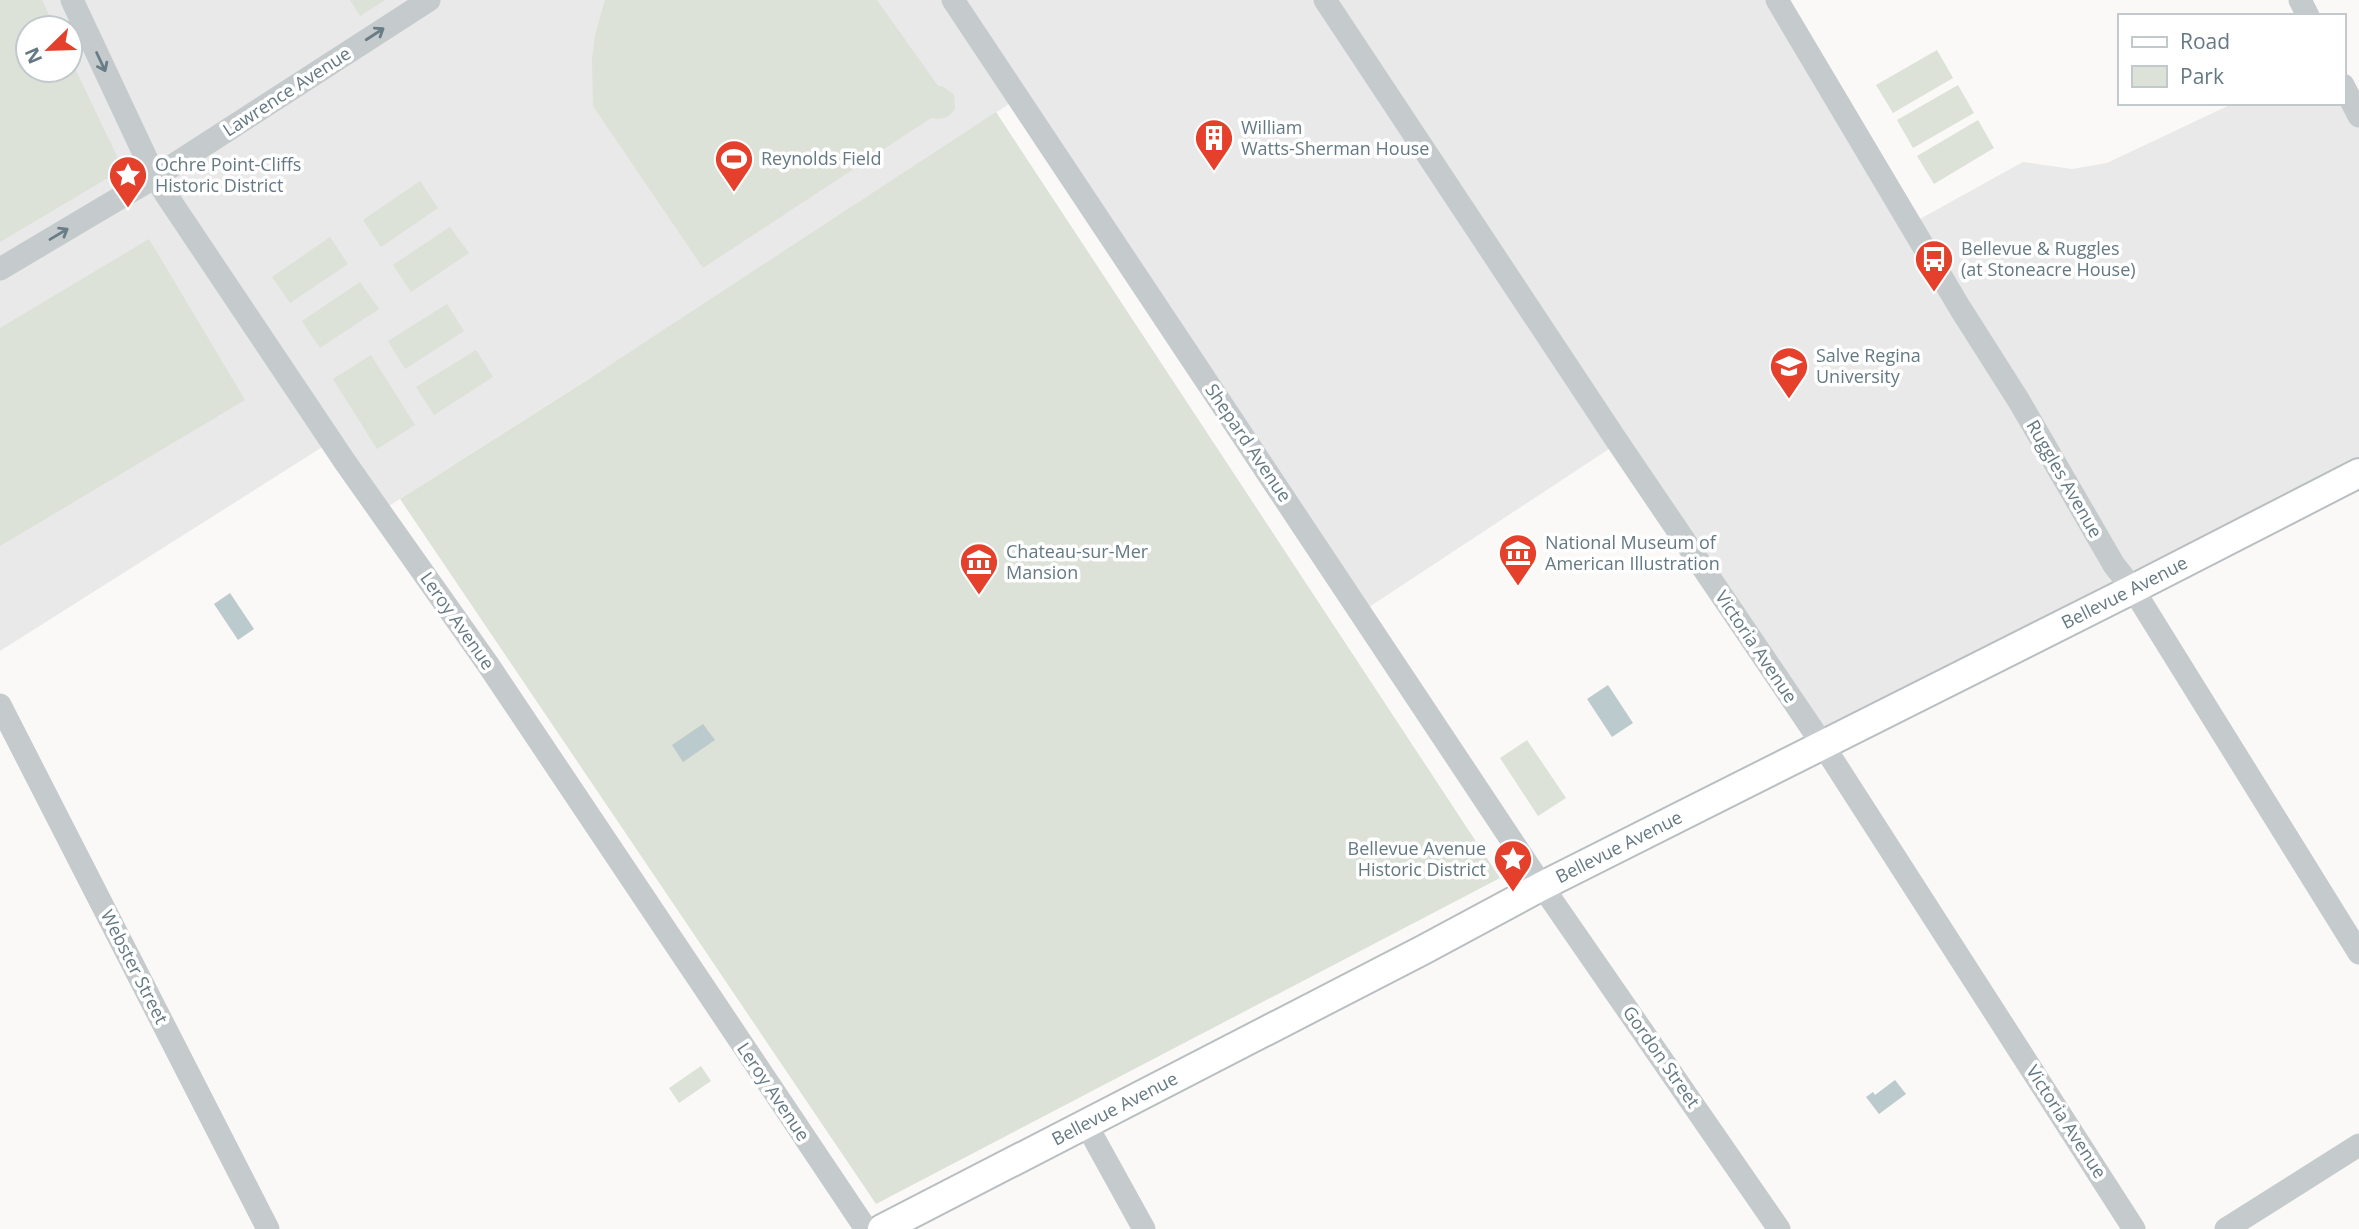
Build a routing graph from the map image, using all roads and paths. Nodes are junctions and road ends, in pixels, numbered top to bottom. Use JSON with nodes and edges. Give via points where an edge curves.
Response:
{"nodes":[{"id":1,"x":72,"y":0,"type":"edge"},
{"id":2,"x":429,"y":0,"type":"edge"},
{"id":3,"x":953,"y":0,"type":"edge"},
{"id":4,"x":1325,"y":0,"type":"edge"},
{"id":5,"x":1777,"y":0,"type":"edge"},
{"id":6,"x":2345,"y":89,"type":"edge"},
{"id":7,"x":2359,"y":116,"type":"edge"},
{"id":8,"x":155,"y":177,"type":"junction"},
{"id":9,"x":0,"y":269,"type":"edge"},
{"id":10,"x":2359,"y":473,"type":"edge"},
{"id":11,"x":2133,"y":589,"type":"junction"},
{"id":12,"x":0,"y":705,"type":"edge"},
{"id":13,"x":1823,"y":745,"type":"junction"},
{"id":14,"x":1542,"y":886,"type":"junction"},
{"id":15,"x":2359,"y":953,"type":"edge"},
{"id":16,"x":1086,"y":1124,"type":"junction"},
{"id":17,"x":2359,"y":1145,"type":"edge"},
{"id":18,"x":268,"y":1229,"type":"edge"},
{"id":19,"x":866,"y":1229,"type":"edge"},
{"id":20,"x":882,"y":1229,"type":"edge"},
{"id":21,"x":1144,"y":1229,"type":"edge"},
{"id":22,"x":1779,"y":1229,"type":"edge"},
{"id":23,"x":2134,"y":1229,"type":"edge"},
{"id":24,"x":2226,"y":1229,"type":"edge"}],
"edges":[{"from":1,"to":8,"type":"street","name":"Leroy Avenue","one_way":true},
{"from":8,"to":2,"type":"street","name":"Lawrence Avenue","one_way":true},
{"from":3,"to":14,"type":"street","name":"Shepard Avenue"},
{"from":4,"to":13,"type":"street","name":"Victoria Avenue"},
{"from":5,"to":11,"type":"street","name":"Ruggles Avenue"},
{"from":6,"to":7,"type":"street"},
{"from":9,"to":8,"type":"street","name":"Lawrence Avenue","one_way":true},
{"from":8,"to":19,"type":"street","name":"Leroy Avenue"},
{"from":10,"to":11,"type":"main road","name":"Bellevue Avenue"},
{"from":11,"to":13,"type":"main road","name":"Bellevue Avenue"},
{"from":11,"to":15,"type":"street","name":"Ruggles Avenue"},
{"from":12,"to":18,"type":"street","name":"Webster Street"},
{"from":13,"to":14,"type":"main road","name":"Bellevue Avenue"},
{"from":13,"to":23,"type":"street","name":"Victoria Avenue"},
{"from":14,"to":16,"type":"main road","name":"Bellevue Avenue"},
{"from":14,"to":22,"type":"street","name":"Gordon Street"},
{"from":16,"to":20,"type":"main road","name":"Bellevue Avenue"},
{"from":16,"to":21,"type":"street"},
{"from":17,"to":24,"type":"street"}]}
